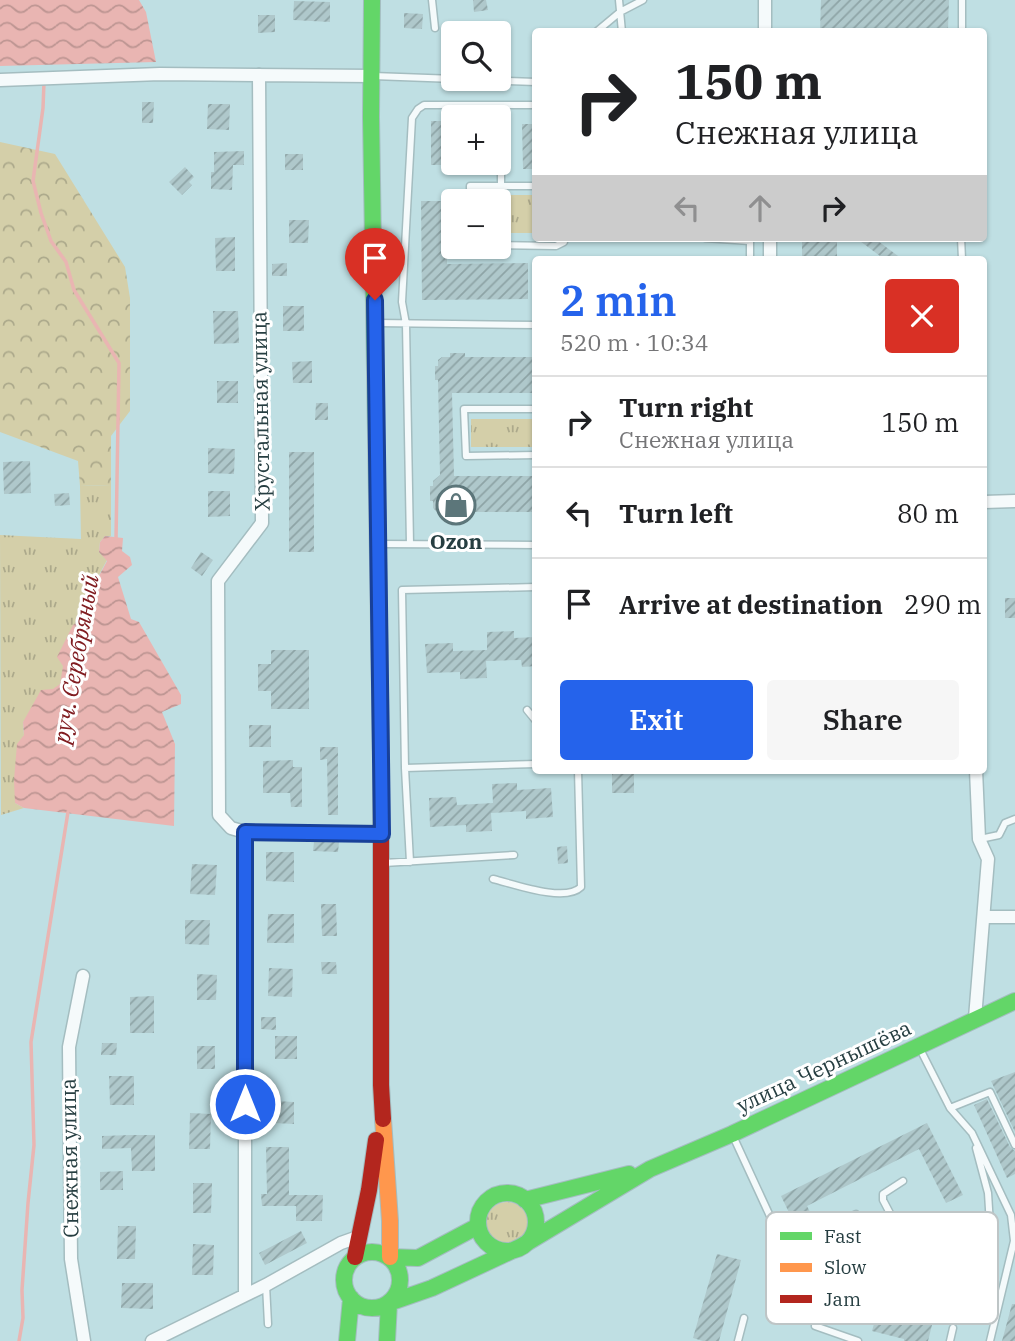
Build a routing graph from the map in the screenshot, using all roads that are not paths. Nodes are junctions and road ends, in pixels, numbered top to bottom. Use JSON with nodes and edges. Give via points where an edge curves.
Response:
{"nodes":[{"id":1,"x":372,"y":0,"type":"edge"},
{"id":2,"x":432,"y":0,"type":"edge"},
{"id":3,"x":619,"y":0,"type":"edge"},
{"id":4,"x":643,"y":0,"type":"edge"},
{"id":5,"x":765,"y":0,"type":"edge"},
{"id":6,"x":962,"y":0,"type":"edge"},
{"id":7,"x":620,"y":12,"type":"junction"},
{"id":8,"x":435,"y":28,"type":"dead end"},
{"id":9,"x":601,"y":28,"type":"edge"},
{"id":10,"x":622,"y":28,"type":"edge"},
{"id":11,"x":765,"y":28,"type":"edge"},
{"id":12,"x":962,"y":28,"type":"edge"},
{"id":13,"x":259,"y":75,"type":"junction"},
{"id":14,"x":372,"y":76,"type":"junction"},
{"id":15,"x":0,"y":80,"type":"edge"},
{"id":16,"x":532,"y":82,"type":"edge"},
{"id":17,"x":441,"y":105,"type":"edge"},
{"id":18,"x":511,"y":105,"type":"edge"},
{"id":19,"x":532,"y":105,"type":"edge"},
{"id":20,"x":500,"y":175,"type":"edge"},
{"id":21,"x":500,"y":185,"type":"junction"},
{"id":22,"x":532,"y":186,"type":"edge"},
{"id":23,"x":470,"y":189,"type":"edge"},
{"id":24,"x":564,"y":242,"type":"edge"},
{"id":25,"x":511,"y":245,"type":"edge"},
{"id":26,"x":376,"y":323,"type":"junction"},
{"id":27,"x":406,"y":324,"type":"junction"},
{"id":28,"x":532,"y":325,"type":"edge"},
{"id":29,"x":532,"y":409,"type":"edge"},
{"id":30,"x":532,"y":455,"type":"edge"},
{"id":31,"x":1015,"y":501,"type":"edge"},
{"id":32,"x":987,"y":502,"type":"edge"},
{"id":33,"x":378,"y":544,"type":"junction"},
{"id":34,"x":410,"y":544,"type":"junction"},
{"id":35,"x":532,"y":545,"type":"edge"},
{"id":36,"x":532,"y":587,"type":"edge"},
{"id":37,"x":527,"y":710,"type":"dead end"},
{"id":38,"x":532,"y":716,"type":"edge"},
{"id":39,"x":532,"y":764,"type":"edge"},
{"id":40,"x":405,"y":768,"type":"junction"},
{"id":41,"x":578,"y":774,"type":"edge"},
{"id":42,"x":976,"y":774,"type":"edge"},
{"id":43,"x":1015,"y":820,"type":"edge"},
{"id":44,"x":245,"y":832,"type":"junction"},
{"id":45,"x":382,"y":834,"type":"junction"},
{"id":46,"x":979,"y":839,"type":"junction"},
{"id":47,"x":514,"y":855,"type":"dead end"},
{"id":48,"x":410,"y":862,"type":"junction"},
{"id":49,"x":382,"y":863,"type":"junction"},
{"id":50,"x":493,"y":879,"type":"dead end"},
{"id":51,"x":984,"y":917,"type":"junction"},
{"id":52,"x":1015,"y":917,"type":"edge"},
{"id":53,"x":83,"y":976,"type":"dead end"},
{"id":54,"x":1015,"y":1001,"type":"edge"},
{"id":55,"x":975,"y":1018,"type":"junction"},
{"id":56,"x":918,"y":1046,"type":"junction"},
{"id":57,"x":382,"y":1085,"type":"junction"},
{"id":58,"x":950,"y":1108,"type":"junction"},
{"id":59,"x":972,"y":1133,"type":"junction"},
{"id":60,"x":732,"y":1134,"type":"junction"},
{"id":61,"x":1015,"y":1144,"type":"edge"},
{"id":62,"x":650,"y":1169,"type":"junction"},
{"id":63,"x":903,"y":1181,"type":"dead end"},
{"id":64,"x":525,"y":1200,"type":"junction"},
{"id":65,"x":769,"y":1212,"type":"edge"},
{"id":66,"x":889,"y":1212,"type":"edge"},
{"id":67,"x":989,"y":1212,"type":"edge"},
{"id":68,"x":478,"y":1226,"type":"junction"},
{"id":69,"x":355,"y":1238,"type":"junction"},
{"id":70,"x":520,"y":1247,"type":"junction"},
{"id":71,"x":355,"y":1257,"type":"junction"},
{"id":72,"x":390,"y":1257,"type":"junction"},
{"id":73,"x":265,"y":1285,"type":"junction"},
{"id":74,"x":245,"y":1295,"type":"junction"},
{"id":75,"x":351,"y":1298,"type":"junction"},
{"id":76,"x":389,"y":1303,"type":"junction"},
{"id":77,"x":998,"y":1308,"type":"edge"},
{"id":78,"x":744,"y":1318,"type":"dead end"},
{"id":79,"x":268,"y":1324,"type":"dead end"},
{"id":80,"x":994,"y":1324,"type":"edge"},
{"id":81,"x":815,"y":1326,"type":"dead end"},
{"id":82,"x":953,"y":1328,"type":"dead end"},
{"id":83,"x":84,"y":1341,"type":"edge"},
{"id":84,"x":152,"y":1341,"type":"edge"},
{"id":85,"x":347,"y":1341,"type":"edge"},
{"id":86,"x":387,"y":1341,"type":"edge"},
{"id":87,"x":738,"y":1341,"type":"edge"},
{"id":88,"x":858,"y":1341,"type":"edge"},
{"id":89,"x":950,"y":1341,"type":"edge"},
{"id":90,"x":990,"y":1341,"type":"edge"}],
"edges":[{"from":1,"to":14,"type":"main road"},
{"from":2,"to":8,"type":"lane"},
{"from":3,"to":7,"type":"lane"},
{"from":4,"to":7,"type":"lane"},
{"from":5,"to":11,"type":"street"},
{"from":6,"to":12,"type":"lane"},
{"from":7,"to":9,"type":"lane"},
{"from":7,"to":10,"type":"lane"},
{"from":13,"to":14,"type":"street"},
{"from":13,"to":15,"type":"street"},
{"from":13,"to":44,"type":"street","name":"Хрустальная улица","via":[[262,523],[218,581],[219,815],[231,828]]},
{"from":14,"to":16,"type":"lane"},
{"from":14,"to":26,"type":"main road"},
{"from":17,"to":27,"type":"lane","via":[[424,105],[412,118],[402,302]]},
{"from":18,"to":19,"type":"lane"},
{"from":20,"to":21,"type":"lane"},
{"from":21,"to":22,"type":"lane"},
{"from":21,"to":23,"type":"lane"},
{"from":24,"to":25,"type":"lane","via":[[556,246]]},
{"from":26,"to":27,"type":"lane"},
{"from":26,"to":33,"type":"main road"},
{"from":27,"to":28,"type":"lane"},
{"from":27,"to":34,"type":"lane"},
{"from":29,"to":30,"type":"lane","via":[[464,409],[466,456]]},
{"from":31,"to":32,"type":"street"},
{"from":33,"to":34,"type":"lane"},
{"from":33,"to":45,"type":"main road"},
{"from":34,"to":35,"type":"lane"},
{"from":36,"to":40,"type":"lane","via":[[402,590]]},
{"from":37,"to":38,"type":"lane"},
{"from":39,"to":40,"type":"lane"},
{"from":40,"to":48,"type":"lane"},
{"from":41,"to":50,"type":"lane","via":[[581,887],[550,893]]},
{"from":42,"to":46,"type":"street"},
{"from":43,"to":46,"type":"lane","via":[[1005,823],[999,835]]},
{"from":44,"to":45,"type":"street"},
{"from":44,"to":74,"type":"street"},
{"from":45,"to":49,"type":"main road"},
{"from":46,"to":51,"type":"street","via":[[988,859]]},
{"from":47,"to":48,"type":"lane"},
{"from":48,"to":49,"type":"lane"},
{"from":49,"to":57,"type":"main road"},
{"from":51,"to":52,"type":"street"},
{"from":51,"to":55,"type":"street"},
{"from":53,"to":83,"type":"street","name":"Снежная улица","via":[[69,1047],[71,1259]]},
{"from":54,"to":55,"type":"main road","name":"улица Чернышёва"},
{"from":55,"to":56,"type":"main road","name":"улица Чернышёва"},
{"from":56,"to":58,"type":"lane"},
{"from":56,"to":60,"type":"main road","name":"улица Чернышёва"},
{"from":57,"to":69,"type":"main road","via":[[372,1173]]},
{"from":57,"to":72,"type":"main road"},
{"from":58,"to":59,"type":"lane"},
{"from":58,"to":61,"type":"lane","via":[[989,1092]]},
{"from":59,"to":67,"type":"lane"},
{"from":59,"to":77,"type":"lane","via":[[1011,1215],[1014,1241]]},
{"from":60,"to":62,"type":"main road","name":"улица Чернышёва"},
{"from":60,"to":65,"type":"lane"},
{"from":62,"to":64,"type":"main road","name":"улица Чернышёва"},
{"from":62,"to":70,"type":"main road","name":"улица Чернышёва"},
{"from":63,"to":66,"type":"lane","via":[[883,1194]]},
{"from":64,"to":68,"type":"main road","name":"улица Чернышёва","via":[[513,1194],[494,1196],[480,1211]]},
{"from":64,"to":70,"type":"main road","via":[[535,1210],[537,1228]]},
{"from":68,"to":70,"type":"main road","via":[[481,1238],[495,1251]]},
{"from":68,"to":72,"type":"main road","via":[[418,1258]]},
{"from":69,"to":71,"type":"main road"},
{"from":69,"to":73,"type":"street"},
{"from":70,"to":76,"type":"main road","name":"улица Чернышёва"},
{"from":71,"to":72,"type":"main road","via":[[372,1251]]},
{"from":71,"to":75,"type":"main road","via":[[345,1272]]},
{"from":72,"to":76,"type":"main road","via":[[401,1280]]},
{"from":73,"to":74,"type":"street"},
{"from":73,"to":79,"type":"lane"},
{"from":74,"to":84,"type":"street"},
{"from":75,"to":76,"type":"main road","via":[[365,1307]]},
{"from":75,"to":85,"type":"main road"},
{"from":76,"to":86,"type":"main road"},
{"from":78,"to":87,"type":"lane"},
{"from":80,"to":90,"type":"lane"},
{"from":81,"to":88,"type":"lane"},
{"from":82,"to":89,"type":"lane"}]}
